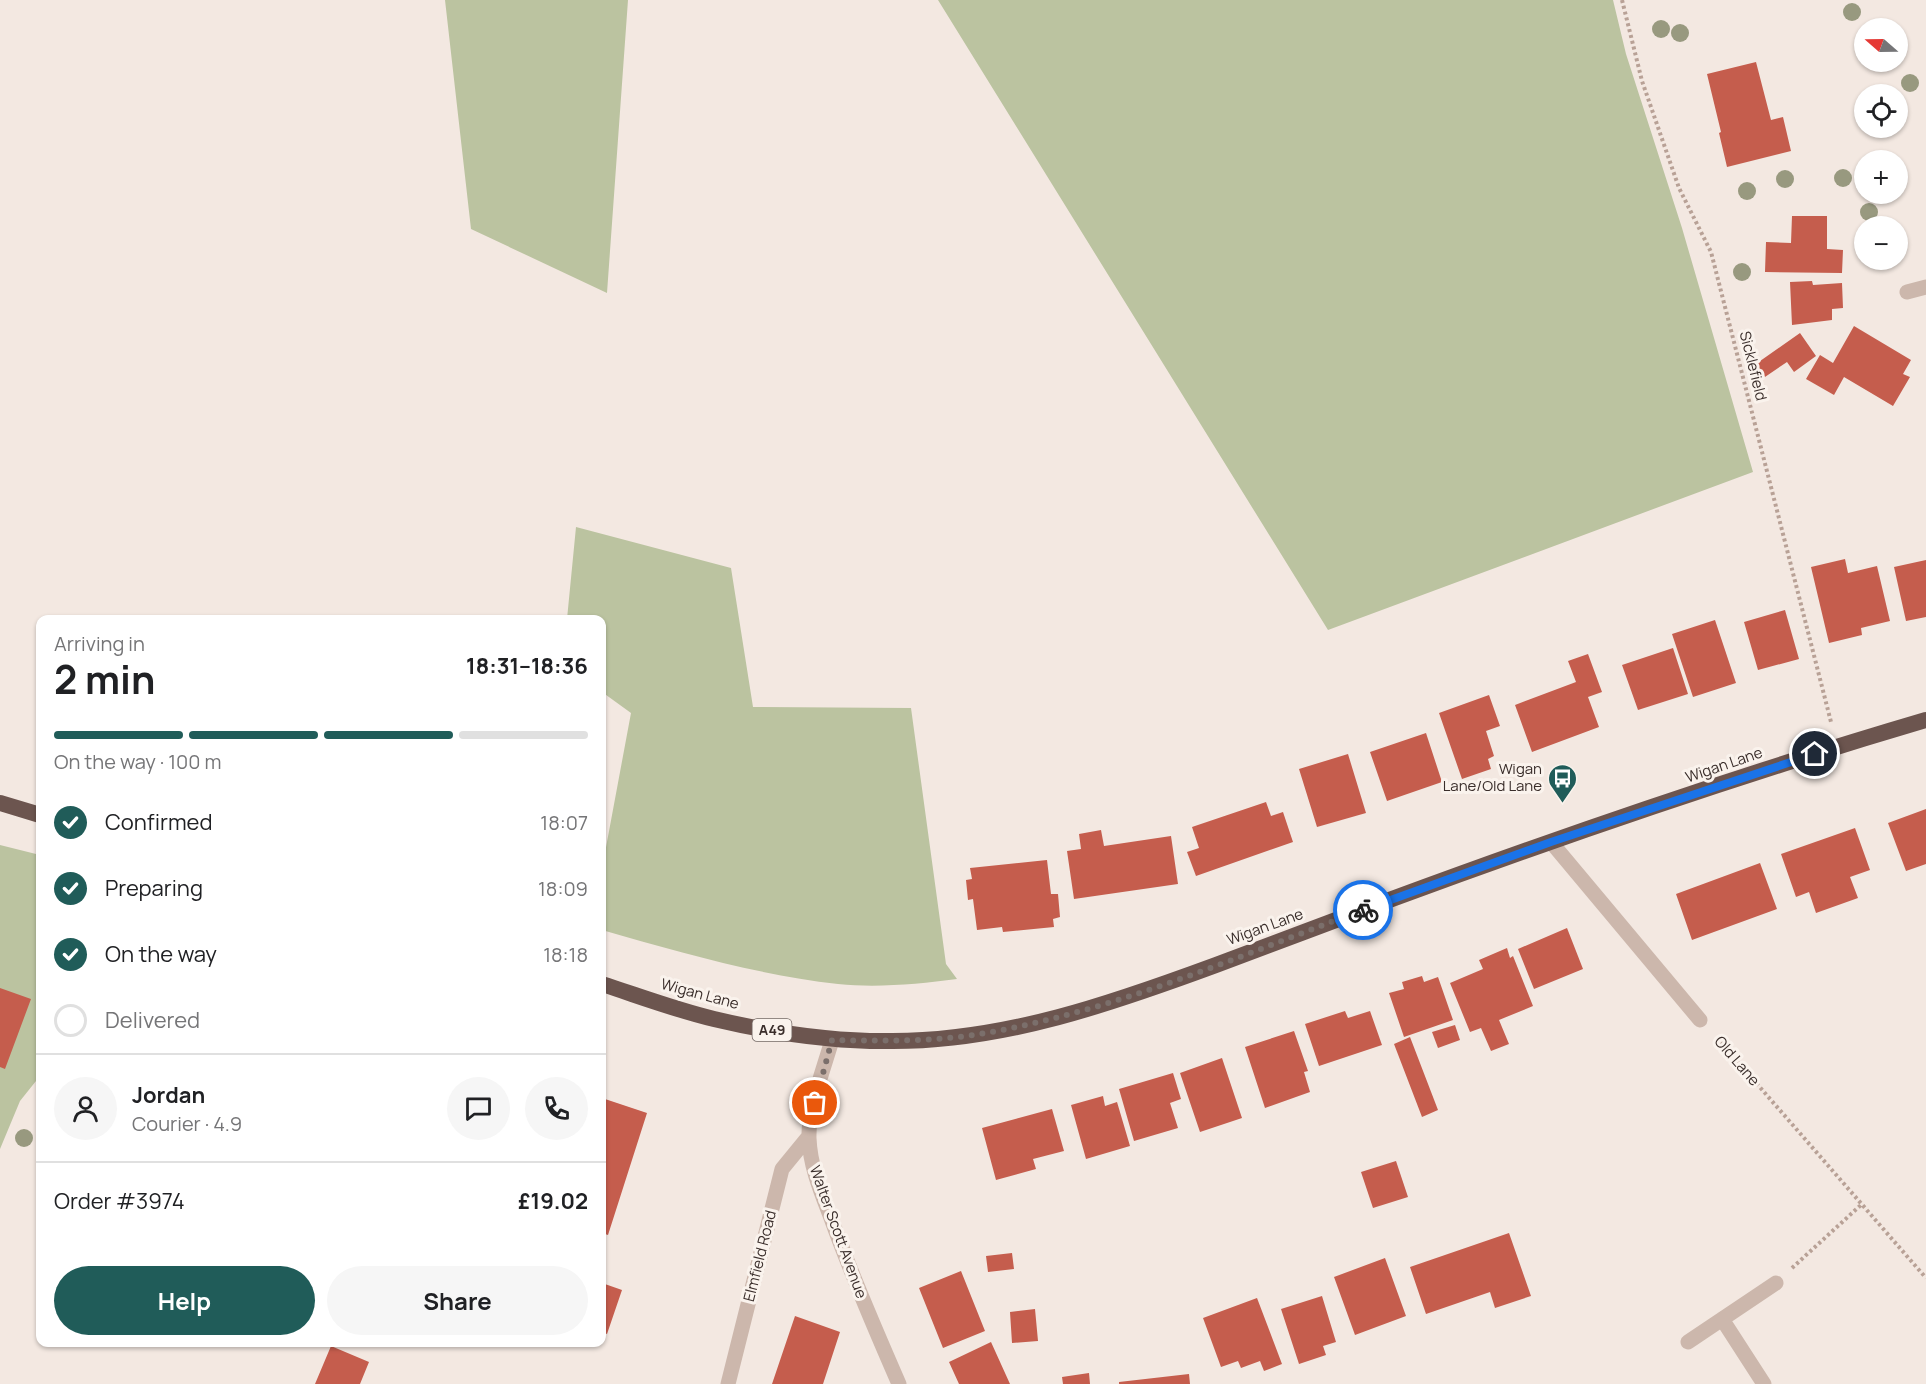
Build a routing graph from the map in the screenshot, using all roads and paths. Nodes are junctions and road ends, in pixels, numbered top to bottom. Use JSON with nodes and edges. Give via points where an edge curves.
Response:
{"nodes":[{"id":1,"x":1622,"y":0,"type":"edge"},
{"id":2,"x":1926,"y":287,"type":"edge"},
{"id":3,"x":1907,"y":292,"type":"dead end"},
{"id":4,"x":1926,"y":720,"type":"edge"},
{"id":5,"x":1837,"y":746,"type":"junction"},
{"id":6,"x":0,"y":802,"type":"edge"},
{"id":7,"x":36,"y":814,"type":"edge"},
{"id":8,"x":1551,"y":842,"type":"junction"},
{"id":9,"x":606,"y":985,"type":"edge"},
{"id":10,"x":1700,"y":1020,"type":"joint"},
{"id":11,"x":832,"y":1040,"type":"junction"},
{"id":12,"x":809,"y":1136,"type":"junction"},
{"id":13,"x":1863,"y":1204,"type":"junction"},
{"id":14,"x":1926,"y":1278,"type":"edge"},
{"id":15,"x":1776,"y":1283,"type":"joint"},
{"id":16,"x":1722,"y":1319,"type":"junction"},
{"id":17,"x":1688,"y":1342,"type":"dead end"},
{"id":18,"x":728,"y":1384,"type":"edge"},
{"id":19,"x":899,"y":1384,"type":"edge"},
{"id":20,"x":1764,"y":1384,"type":"edge"}],
"edges":[{"from":1,"to":5,"type":"path","name":"Sicklefield","via":[[1642,81],[1679,188],[1711,252]]},
{"from":2,"to":3,"type":"street"},
{"from":4,"to":5,"type":"highway","name":"Wigan Lane","number":"A49"},
{"from":5,"to":8,"type":"highway","name":"Wigan Lane","number":"A49"},
{"from":6,"to":7,"type":"highway"},
{"from":8,"to":10,"type":"street"},
{"from":8,"to":11,"type":"highway","name":"Wigan Lane","number":"A49","via":[[1135,995],[1054,1018],[986,1033],[919,1040]]},
{"from":9,"to":11,"type":"highway","name":"Wigan Lane","number":"A49","via":[[713,1018]]},
{"from":10,"to":13,"type":"path","name":"Old Lane"},
{"from":11,"to":12,"type":"street","name":"Walter Scott Avenue"},
{"from":12,"to":18,"type":"street","name":"Elmfield Road","via":[[782,1169]]},
{"from":12,"to":19,"type":"street","name":"Walter Scott Avenue","via":[[817,1180],[837,1237]]},
{"from":13,"to":14,"type":"path","name":"Old Lane"},
{"from":13,"to":15,"type":"path"},
{"from":15,"to":16,"type":"street"},
{"from":16,"to":17,"type":"street"},
{"from":16,"to":20,"type":"street"}]}
